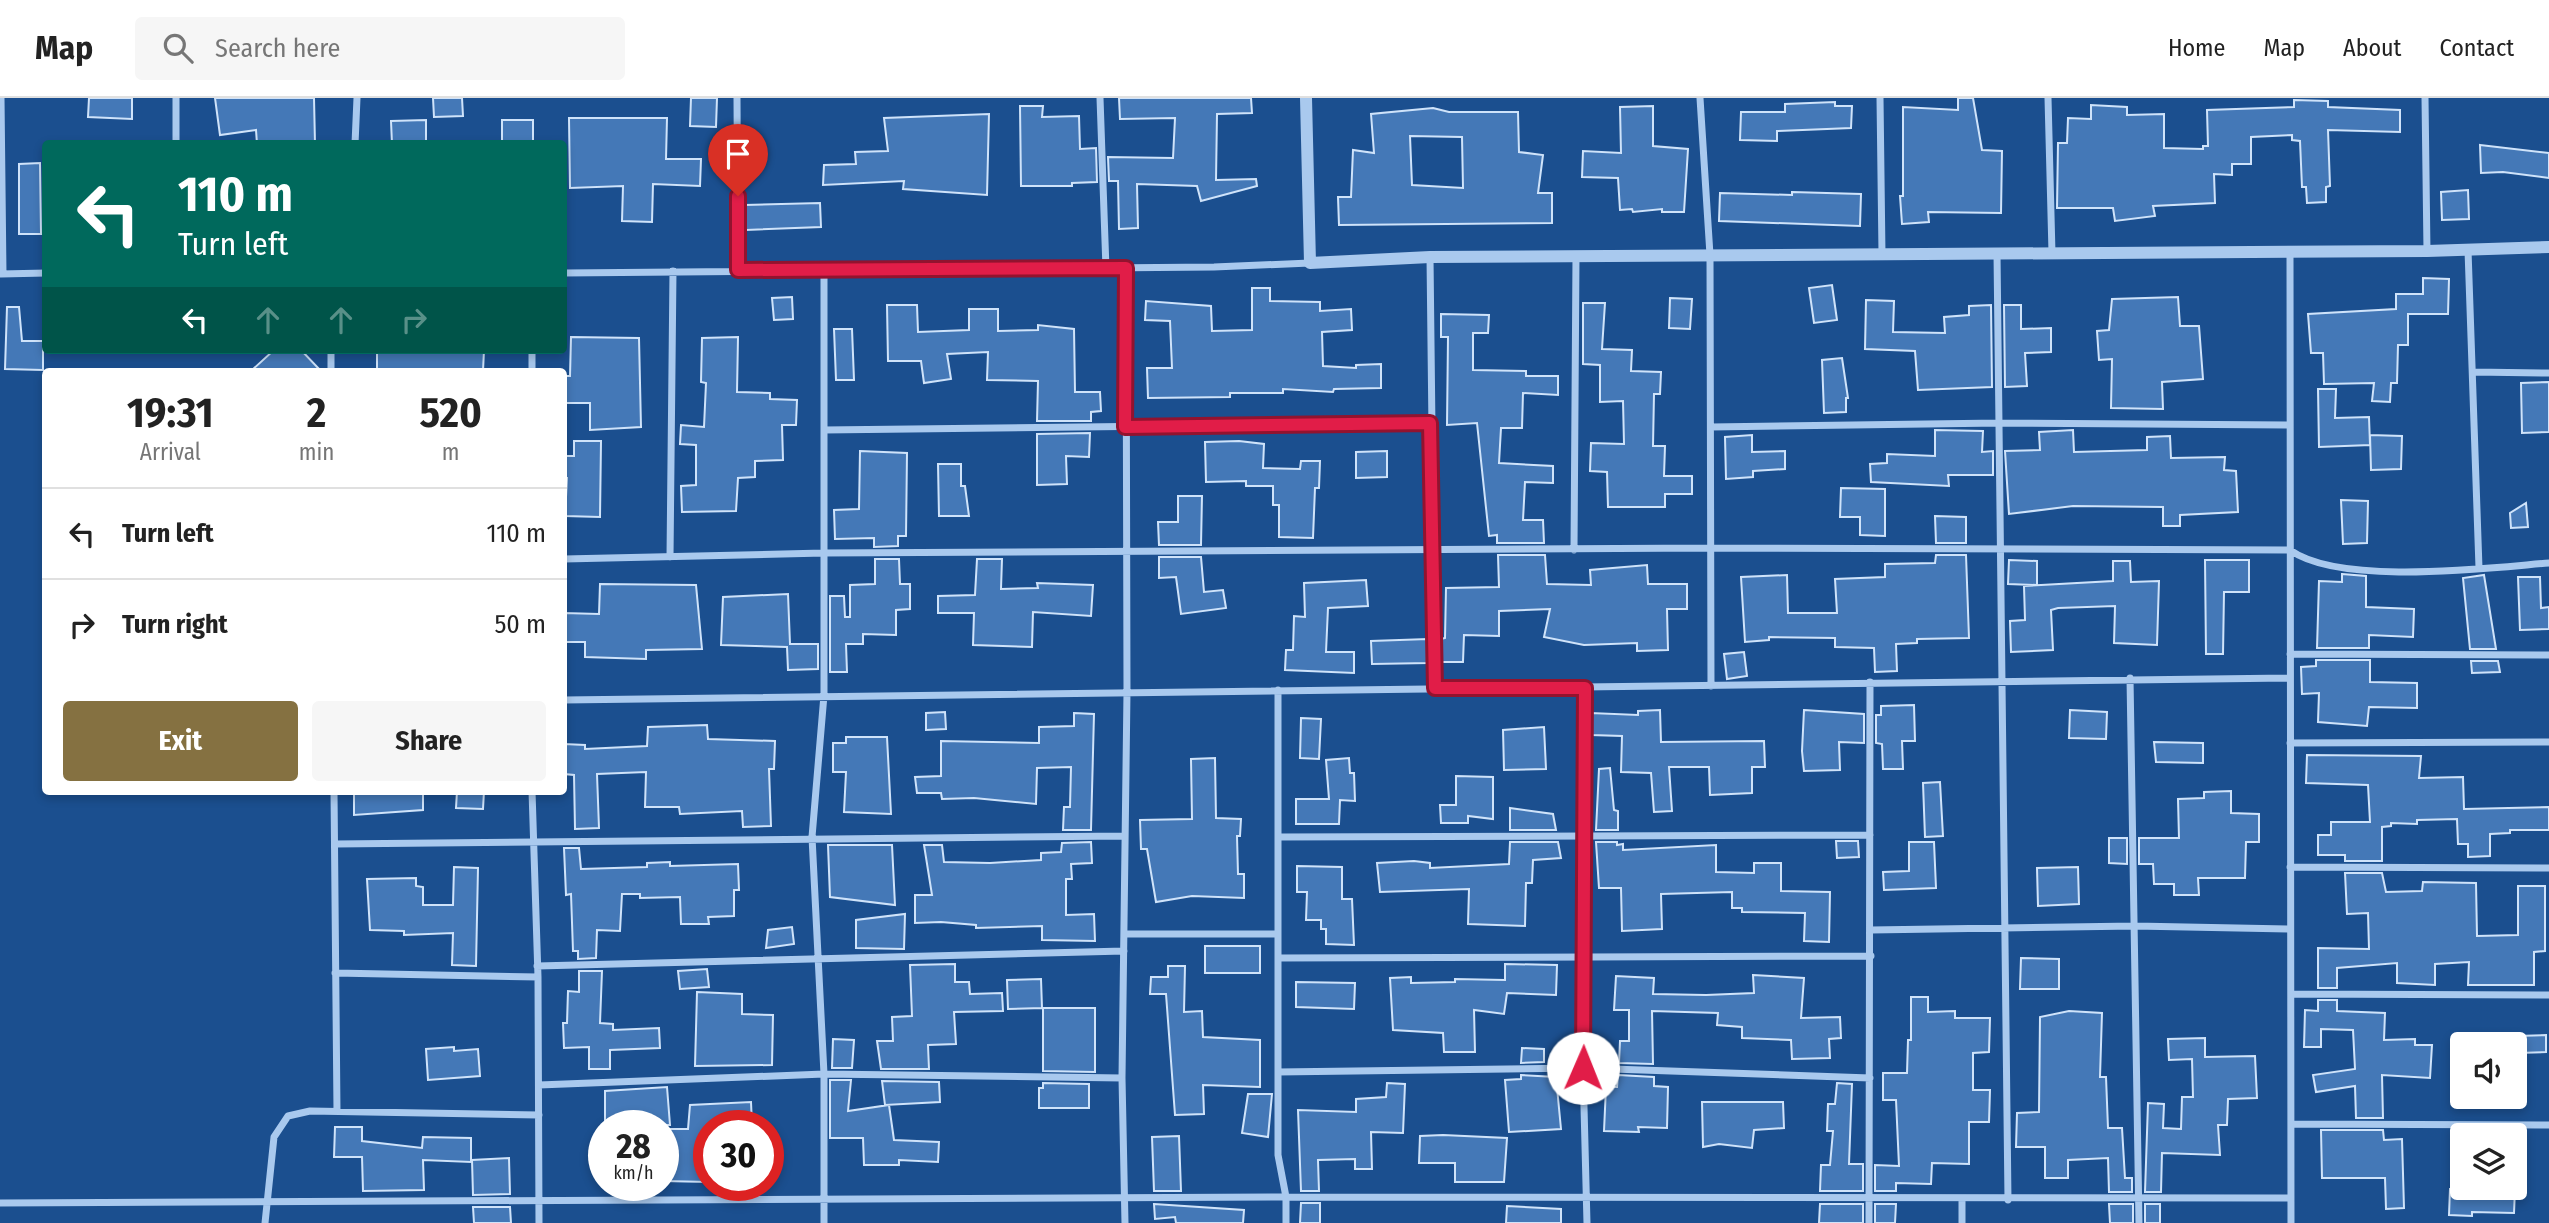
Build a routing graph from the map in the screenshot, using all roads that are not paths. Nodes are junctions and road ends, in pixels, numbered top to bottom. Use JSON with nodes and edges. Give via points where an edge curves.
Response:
{"nodes":[{"id":1,"x":1,"y":98,"type":"edge"},
{"id":2,"x":176,"y":98,"type":"edge"},
{"id":3,"x":357,"y":98,"type":"edge"},
{"id":4,"x":737,"y":98,"type":"edge"},
{"id":5,"x":1100,"y":98,"type":"edge"},
{"id":6,"x":1306,"y":98,"type":"edge"},
{"id":7,"x":1700,"y":98,"type":"edge"},
{"id":8,"x":1880,"y":98,"type":"edge"},
{"id":9,"x":2048,"y":98,"type":"edge"},
{"id":10,"x":2425,"y":98,"type":"edge"},
{"id":11,"x":176,"y":140,"type":"edge"},
{"id":12,"x":355,"y":140,"type":"edge"},
{"id":13,"x":2549,"y":247,"type":"edge"},
{"id":14,"x":2468,"y":250,"type":"junction"},
{"id":15,"x":2427,"y":251,"type":"junction"},
{"id":16,"x":2290,"y":252,"type":"junction"},
{"id":17,"x":1997,"y":253,"type":"junction"},
{"id":18,"x":2052,"y":253,"type":"junction"},
{"id":19,"x":1882,"y":254,"type":"junction"},
{"id":20,"x":1710,"y":255,"type":"junction"},
{"id":21,"x":1576,"y":256,"type":"junction"},
{"id":22,"x":1430,"y":257,"type":"junction"},
{"id":23,"x":1310,"y":263,"type":"junction"},
{"id":24,"x":824,"y":268,"type":"junction"},
{"id":25,"x":1106,"y":268,"type":"junction"},
{"id":26,"x":1126,"y":268,"type":"junction"},
{"id":27,"x":738,"y":270,"type":"junction"},
{"id":28,"x":673,"y":271,"type":"junction"},
{"id":29,"x":42,"y":273,"type":"edge"},
{"id":30,"x":567,"y":273,"type":"edge"},
{"id":31,"x":2,"y":274,"type":"edge"},
{"id":32,"x":2474,"y":372,"type":"junction"},
{"id":33,"x":2549,"y":373,"type":"edge"},
{"id":34,"x":1430,"y":423,"type":"junction"},
{"id":35,"x":2000,"y":423,"type":"junction"},
{"id":36,"x":2290,"y":425,"type":"junction"},
{"id":37,"x":1125,"y":427,"type":"junction"},
{"id":38,"x":1711,"y":427,"type":"junction"},
{"id":39,"x":824,"y":430,"type":"junction"},
{"id":40,"x":1710,"y":548,"type":"junction"},
{"id":41,"x":2000,"y":549,"type":"junction"},
{"id":42,"x":1434,"y":550,"type":"junction"},
{"id":43,"x":1574,"y":550,"type":"junction"},
{"id":44,"x":2290,"y":550,"type":"junction"},
{"id":45,"x":1125,"y":552,"type":"junction"},
{"id":46,"x":824,"y":553,"type":"junction"},
{"id":47,"x":670,"y":557,"type":"junction"},
{"id":48,"x":567,"y":559,"type":"edge"},
{"id":49,"x":2549,"y":563,"type":"edge"},
{"id":50,"x":2479,"y":568,"type":"junction"},
{"id":51,"x":2290,"y":654,"type":"junction"},
{"id":52,"x":2549,"y":654,"type":"edge"},
{"id":53,"x":2130,"y":678,"type":"junction"},
{"id":54,"x":2290,"y":678,"type":"junction"},
{"id":55,"x":2001,"y":681,"type":"junction"},
{"id":56,"x":1870,"y":682,"type":"junction"},
{"id":57,"x":1711,"y":686,"type":"junction"},
{"id":58,"x":1435,"y":688,"type":"junction"},
{"id":59,"x":1585,"y":688,"type":"junction"},
{"id":60,"x":1278,"y":690,"type":"junction"},
{"id":61,"x":1126,"y":692,"type":"junction"},
{"id":62,"x":824,"y":695,"type":"junction"},
{"id":63,"x":567,"y":700,"type":"edge"},
{"id":64,"x":2549,"y":742,"type":"edge"},
{"id":65,"x":2290,"y":743,"type":"junction"},
{"id":66,"x":334,"y":795,"type":"edge"},
{"id":67,"x":533,"y":795,"type":"edge"},
{"id":68,"x":1870,"y":835,"type":"junction"},
{"id":69,"x":1125,"y":836,"type":"junction"},
{"id":70,"x":812,"y":837,"type":"junction"},
{"id":71,"x":1278,"y":837,"type":"junction"},
{"id":72,"x":1584,"y":837,"type":"junction"},
{"id":73,"x":534,"y":842,"type":"junction"},
{"id":74,"x":335,"y":844,"type":"junction"},
{"id":75,"x":2290,"y":867,"type":"junction"},
{"id":76,"x":2549,"y":868,"type":"edge"},
{"id":77,"x":2135,"y":926,"type":"junction"},
{"id":78,"x":2290,"y":929,"type":"junction"},
{"id":79,"x":1871,"y":930,"type":"junction"},
{"id":80,"x":2005,"y":930,"type":"junction"},
{"id":81,"x":1124,"y":934,"type":"junction"},
{"id":82,"x":1277,"y":934,"type":"junction"},
{"id":83,"x":1124,"y":951,"type":"junction"},
{"id":84,"x":1871,"y":956,"type":"junction"},
{"id":85,"x":1585,"y":957,"type":"junction"},
{"id":86,"x":1278,"y":958,"type":"junction"},
{"id":87,"x":816,"y":960,"type":"junction"},
{"id":88,"x":537,"y":966,"type":"junction"},
{"id":89,"x":335,"y":974,"type":"junction"},
{"id":90,"x":538,"y":977,"type":"junction"},
{"id":91,"x":2291,"y":994,"type":"junction"},
{"id":92,"x":2549,"y":995,"type":"edge"},
{"id":93,"x":1583,"y":1068,"type":"junction"},
{"id":94,"x":1278,"y":1072,"type":"junction"},
{"id":95,"x":824,"y":1074,"type":"junction"},
{"id":96,"x":1122,"y":1078,"type":"junction"},
{"id":97,"x":1870,"y":1078,"type":"junction"},
{"id":98,"x":539,"y":1085,"type":"junction"},
{"id":99,"x":337,"y":1111,"type":"junction"},
{"id":100,"x":539,"y":1115,"type":"junction"},
{"id":101,"x":2291,"y":1124,"type":"junction"},
{"id":102,"x":2549,"y":1125,"type":"edge"},
{"id":103,"x":1286,"y":1197,"type":"junction"},
{"id":104,"x":1124,"y":1198,"type":"junction"},
{"id":105,"x":2139,"y":1198,"type":"junction"},
{"id":106,"x":2291,"y":1198,"type":"junction"},
{"id":107,"x":1586,"y":1199,"type":"junction"},
{"id":108,"x":1962,"y":1199,"type":"junction"},
{"id":109,"x":1869,"y":1200,"type":"junction"},
{"id":110,"x":2008,"y":1200,"type":"junction"},
{"id":111,"x":824,"y":1201,"type":"junction"},
{"id":112,"x":0,"y":1203,"type":"edge"},
{"id":113,"x":266,"y":1203,"type":"junction"},
{"id":114,"x":539,"y":1203,"type":"junction"},
{"id":115,"x":265,"y":1223,"type":"edge"},
{"id":116,"x":539,"y":1223,"type":"edge"},
{"id":117,"x":824,"y":1223,"type":"edge"},
{"id":118,"x":1125,"y":1223,"type":"edge"},
{"id":119,"x":1286,"y":1223,"type":"edge"},
{"id":120,"x":1587,"y":1223,"type":"edge"},
{"id":121,"x":1869,"y":1223,"type":"edge"},
{"id":122,"x":1962,"y":1223,"type":"edge"},
{"id":123,"x":2139,"y":1223,"type":"edge"},
{"id":124,"x":2291,"y":1223,"type":"edge"}],
"edges":[{"from":1,"to":31,"type":"street"},
{"from":2,"to":11,"type":"street"},
{"from":3,"to":12,"type":"street"},
{"from":4,"to":27,"type":"street"},
{"from":5,"to":25,"type":"street"},
{"from":6,"to":23,"type":"street"},
{"from":7,"to":20,"type":"street"},
{"from":8,"to":19,"type":"street"},
{"from":9,"to":18,"type":"street"},
{"from":10,"to":15,"type":"street"},
{"from":13,"to":14,"type":"street"},
{"from":14,"to":15,"type":"street"},
{"from":14,"to":32,"type":"street"},
{"from":15,"to":16,"type":"street"},
{"from":16,"to":18,"type":"street"},
{"from":16,"to":36,"type":"street"},
{"from":17,"to":18,"type":"street"},
{"from":17,"to":19,"type":"street"},
{"from":17,"to":35,"type":"street"},
{"from":19,"to":20,"type":"street"},
{"from":20,"to":21,"type":"street"},
{"from":20,"to":38,"type":"street"},
{"from":21,"to":22,"type":"street"},
{"from":21,"to":43,"type":"street"},
{"from":22,"to":23,"type":"street"},
{"from":22,"to":34,"type":"street"},
{"from":23,"to":26,"type":"street"},
{"from":24,"to":25,"type":"street"},
{"from":24,"to":27,"type":"street"},
{"from":24,"to":39,"type":"street"},
{"from":25,"to":26,"type":"street"},
{"from":26,"to":37,"type":"street"},
{"from":27,"to":28,"type":"street"},
{"from":28,"to":30,"type":"street"},
{"from":28,"to":47,"type":"street"},
{"from":29,"to":31,"type":"street"},
{"from":32,"to":33,"type":"street"},
{"from":32,"to":50,"type":"street"},
{"from":34,"to":37,"type":"street"},
{"from":34,"to":42,"type":"street"},
{"from":35,"to":36,"type":"street"},
{"from":35,"to":38,"type":"street"},
{"from":35,"to":41,"type":"street"},
{"from":36,"to":44,"type":"street"},
{"from":37,"to":39,"type":"street"},
{"from":37,"to":45,"type":"street"},
{"from":38,"to":40,"type":"street"},
{"from":39,"to":46,"type":"street"},
{"from":40,"to":41,"type":"street"},
{"from":40,"to":43,"type":"street"},
{"from":40,"to":57,"type":"street"},
{"from":41,"to":44,"type":"street"},
{"from":41,"to":55,"type":"street"},
{"from":42,"to":43,"type":"street"},
{"from":42,"to":45,"type":"street"},
{"from":42,"to":58,"type":"street"},
{"from":44,"to":50,"type":"street","via":[[2329,566],[2414,571]]},
{"from":44,"to":51,"type":"street"},
{"from":45,"to":46,"type":"street"},
{"from":45,"to":61,"type":"street"},
{"from":46,"to":47,"type":"street"},
{"from":46,"to":62,"type":"street"},
{"from":47,"to":48,"type":"street"},
{"from":49,"to":50,"type":"street"},
{"from":51,"to":52,"type":"street"},
{"from":51,"to":54,"type":"street"},
{"from":53,"to":54,"type":"street"},
{"from":53,"to":55,"type":"street"},
{"from":53,"to":77,"type":"street"},
{"from":54,"to":65,"type":"street"},
{"from":55,"to":56,"type":"street"},
{"from":55,"to":80,"type":"street"},
{"from":56,"to":57,"type":"street"},
{"from":56,"to":68,"type":"street"},
{"from":57,"to":59,"type":"street"},
{"from":58,"to":59,"type":"street"},
{"from":58,"to":60,"type":"street"},
{"from":59,"to":72,"type":"street"},
{"from":60,"to":61,"type":"street"},
{"from":60,"to":71,"type":"street"},
{"from":61,"to":62,"type":"street"},
{"from":61,"to":69,"type":"street"},
{"from":62,"to":63,"type":"street"},
{"from":62,"to":70,"type":"street"},
{"from":64,"to":65,"type":"street"},
{"from":65,"to":75,"type":"street"},
{"from":66,"to":74,"type":"street"},
{"from":67,"to":73,"type":"street"},
{"from":68,"to":72,"type":"street"},
{"from":68,"to":79,"type":"street"},
{"from":69,"to":70,"type":"street"},
{"from":69,"to":81,"type":"street"},
{"from":70,"to":73,"type":"street"},
{"from":70,"to":87,"type":"street"},
{"from":71,"to":72,"type":"street"},
{"from":71,"to":82,"type":"street"},
{"from":72,"to":85,"type":"street"},
{"from":73,"to":74,"type":"street"},
{"from":73,"to":88,"type":"street"},
{"from":74,"to":89,"type":"street"},
{"from":75,"to":76,"type":"street"},
{"from":75,"to":78,"type":"street"},
{"from":77,"to":78,"type":"street"},
{"from":77,"to":80,"type":"street"},
{"from":77,"to":105,"type":"street"},
{"from":78,"to":91,"type":"street"},
{"from":79,"to":80,"type":"street"},
{"from":79,"to":84,"type":"street"},
{"from":80,"to":110,"type":"street"},
{"from":81,"to":82,"type":"street"},
{"from":81,"to":83,"type":"street"},
{"from":82,"to":86,"type":"street"},
{"from":83,"to":87,"type":"street"},
{"from":83,"to":96,"type":"street"},
{"from":84,"to":85,"type":"street"},
{"from":84,"to":97,"type":"street"},
{"from":85,"to":86,"type":"street"},
{"from":85,"to":93,"type":"street"},
{"from":86,"to":94,"type":"street"},
{"from":87,"to":88,"type":"street"},
{"from":87,"to":95,"type":"street"},
{"from":88,"to":90,"type":"street"},
{"from":89,"to":90,"type":"street"},
{"from":89,"to":99,"type":"street"},
{"from":90,"to":98,"type":"street"},
{"from":91,"to":92,"type":"street"},
{"from":91,"to":101,"type":"street"},
{"from":93,"to":94,"type":"street"},
{"from":93,"to":97,"type":"street"},
{"from":93,"to":107,"type":"street"},
{"from":94,"to":103,"type":"street","via":[[1278,1155]]},
{"from":95,"to":96,"type":"street"},
{"from":95,"to":98,"type":"street"},
{"from":95,"to":111,"type":"street"},
{"from":96,"to":104,"type":"street"},
{"from":97,"to":109,"type":"street"},
{"from":98,"to":100,"type":"street"},
{"from":99,"to":100,"type":"street"},
{"from":99,"to":113,"type":"street","via":[[299,1112],[279,1124]]},
{"from":100,"to":114,"type":"street"},
{"from":101,"to":102,"type":"street"},
{"from":101,"to":106,"type":"street"},
{"from":103,"to":104,"type":"street"},
{"from":103,"to":107,"type":"street"},
{"from":103,"to":119,"type":"street"},
{"from":104,"to":111,"type":"street"},
{"from":104,"to":118,"type":"street"},
{"from":105,"to":106,"type":"street"},
{"from":105,"to":110,"type":"street"},
{"from":105,"to":123,"type":"street"},
{"from":106,"to":124,"type":"street"},
{"from":107,"to":109,"type":"street"},
{"from":107,"to":120,"type":"street"},
{"from":108,"to":109,"type":"street"},
{"from":108,"to":110,"type":"street"},
{"from":108,"to":122,"type":"street"},
{"from":109,"to":121,"type":"street"},
{"from":111,"to":114,"type":"street"},
{"from":111,"to":117,"type":"street"},
{"from":112,"to":113,"type":"street"},
{"from":113,"to":114,"type":"street"},
{"from":113,"to":115,"type":"street"},
{"from":114,"to":116,"type":"street"}]}
